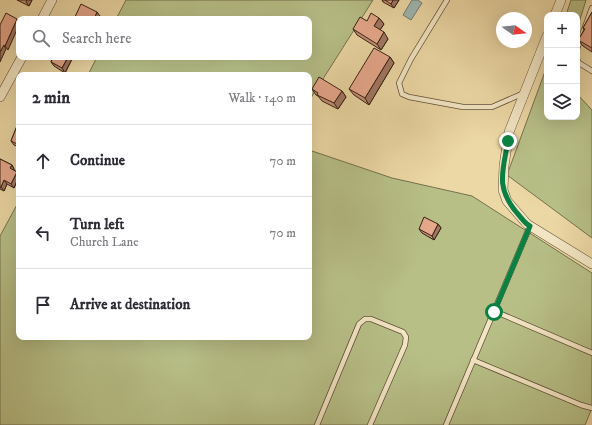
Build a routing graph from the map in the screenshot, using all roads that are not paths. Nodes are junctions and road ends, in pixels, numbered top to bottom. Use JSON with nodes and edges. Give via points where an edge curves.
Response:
{"nodes":[{"id":1,"x":52,"y":0,"type":"edge"},
{"id":2,"x":447,"y":0,"type":"edge"},
{"id":3,"x":561,"y":0,"type":"edge"},
{"id":4,"x":592,"y":8,"type":"edge"},
{"id":5,"x":557,"y":12,"type":"edge"},
{"id":6,"x":44,"y":16,"type":"edge"},
{"id":7,"x":544,"y":44,"type":"edge"},
{"id":8,"x":577,"y":48,"type":"edge"},
{"id":9,"x":20,"y":60,"type":"edge"},
{"id":10,"x":580,"y":64,"type":"edge"},
{"id":11,"x":592,"y":71,"type":"edge"},
{"id":12,"x":525,"y":93,"type":"junction"},
{"id":13,"x":0,"y":97,"type":"edge"},
{"id":14,"x":530,"y":226,"type":"junction"},
{"id":15,"x":592,"y":264,"type":"edge"},
{"id":16,"x":494,"y":312,"type":"junction"},
{"id":17,"x":592,"y":353,"type":"edge"},
{"id":18,"x":472,"y":360,"type":"junction"},
{"id":19,"x":592,"y":408,"type":"edge"},
{"id":20,"x":316,"y":425,"type":"edge"},
{"id":21,"x":371,"y":425,"type":"edge"},
{"id":22,"x":446,"y":425,"type":"edge"}],
"edges":[{"from":1,"to":6,"type":"street"},
{"from":2,"to":12,"type":"lane","via":[[399,83],[402,94],[463,107],[492,107]]},
{"from":3,"to":5,"type":"street"},
{"from":4,"to":8,"type":"lane"},
{"from":7,"to":12,"type":"street"},
{"from":9,"to":13,"type":"street"},
{"from":10,"to":11,"type":"lane"},
{"from":12,"to":14,"type":"street","via":[[509,132],[502,180],[507,201]]},
{"from":14,"to":15,"type":"street"},
{"from":14,"to":16,"type":"lane"},
{"from":16,"to":17,"type":"lane"},
{"from":16,"to":18,"type":"lane"},
{"from":18,"to":19,"type":"lane"},
{"from":18,"to":22,"type":"lane"},
{"from":20,"to":21,"type":"lane","via":[[359,324],[371,318],[403,332],[406,337],[405,345]]}]}
